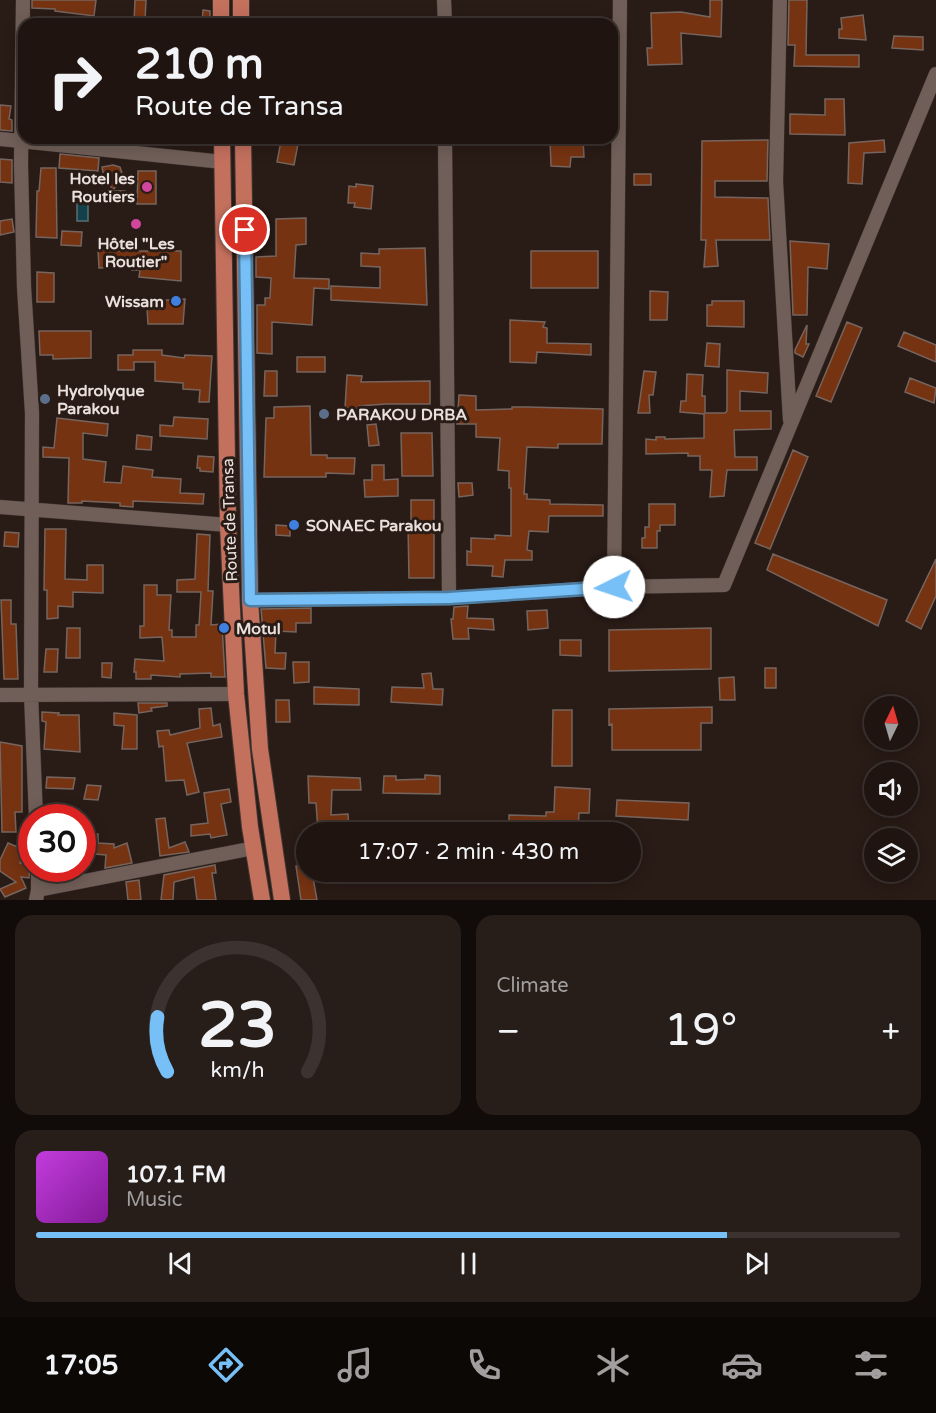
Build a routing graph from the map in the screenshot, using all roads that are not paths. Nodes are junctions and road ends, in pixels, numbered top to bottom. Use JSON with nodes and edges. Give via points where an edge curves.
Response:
{"nodes":[{"id":1,"x":23,"y":0,"type":"edge"},
{"id":2,"x":221,"y":0,"type":"edge"},
{"id":3,"x":241,"y":0,"type":"edge"},
{"id":4,"x":444,"y":0,"type":"edge"},
{"id":5,"x":620,"y":0,"type":"edge"},
{"id":6,"x":780,"y":0,"type":"edge"},
{"id":7,"x":23,"y":18,"type":"edge"},
{"id":8,"x":221,"y":18,"type":"edge"},
{"id":9,"x":241,"y":18,"type":"edge"},
{"id":10,"x":445,"y":18,"type":"edge"},
{"id":11,"x":936,"y":74,"type":"edge"},
{"id":12,"x":0,"y":139,"type":"edge"},
{"id":13,"x":18,"y":141,"type":"edge"},
{"id":14,"x":22,"y":144,"type":"edge"},
{"id":15,"x":42,"y":144,"type":"edge"},
{"id":16,"x":222,"y":144,"type":"edge"},
{"id":17,"x":243,"y":144,"type":"edge"},
{"id":18,"x":445,"y":144,"type":"edge"},
{"id":19,"x":222,"y":162,"type":"junction"},
{"id":20,"x":790,"y":426,"type":"junction"},
{"id":21,"x":0,"y":507,"type":"edge"},
{"id":22,"x":33,"y":509,"type":"junction"},
{"id":23,"x":228,"y":525,"type":"junction"},
{"id":24,"x":614,"y":587,"type":"junction"},
{"id":25,"x":449,"y":598,"type":"junction"},
{"id":26,"x":250,"y":600,"type":"junction"},
{"id":27,"x":32,"y":694,"type":"junction"},
{"id":28,"x":236,"y":694,"type":"junction"},
{"id":29,"x":0,"y":695,"type":"edge"},
{"id":30,"x":36,"y":804,"type":"edge"},
{"id":31,"x":254,"y":848,"type":"junction"},
{"id":32,"x":37,"y":895,"type":"edge"},
{"id":33,"x":262,"y":900,"type":"edge"},
{"id":34,"x":282,"y":900,"type":"edge"}],
"edges":[{"from":1,"to":7,"type":"street"},
{"from":2,"to":8,"type":"main road"},
{"from":3,"to":9,"type":"main road"},
{"from":4,"to":10,"type":"street"},
{"from":5,"to":24,"type":"street"},
{"from":6,"to":20,"type":"street","via":[[776,182]]},
{"from":11,"to":20,"type":"street"},
{"from":12,"to":13,"type":"street"},
{"from":14,"to":22,"type":"street"},
{"from":15,"to":19,"type":"street"},
{"from":16,"to":19,"type":"main road","name":"Route de Transa"},
{"from":17,"to":26,"type":"main road","name":"Route de Transa"},
{"from":18,"to":25,"type":"street"},
{"from":19,"to":23,"type":"main road","name":"Route de Transa"},
{"from":20,"to":24,"type":"street","via":[[724,585]]},
{"from":21,"to":22,"type":"street"},
{"from":22,"to":23,"type":"street"},
{"from":22,"to":27,"type":"street"},
{"from":23,"to":28,"type":"main road","name":"Route de Transa"},
{"from":24,"to":25,"type":"street"},
{"from":25,"to":26,"type":"street"},
{"from":26,"to":34,"type":"main road","name":"Route de Transa","via":[[260,749]]},
{"from":27,"to":28,"type":"street"},
{"from":27,"to":29,"type":"street"},
{"from":27,"to":30,"type":"street"},
{"from":28,"to":31,"type":"main road","name":"Route de Transa"},
{"from":31,"to":32,"type":"street"},
{"from":31,"to":33,"type":"main road","name":"Route de Transa"}]}
